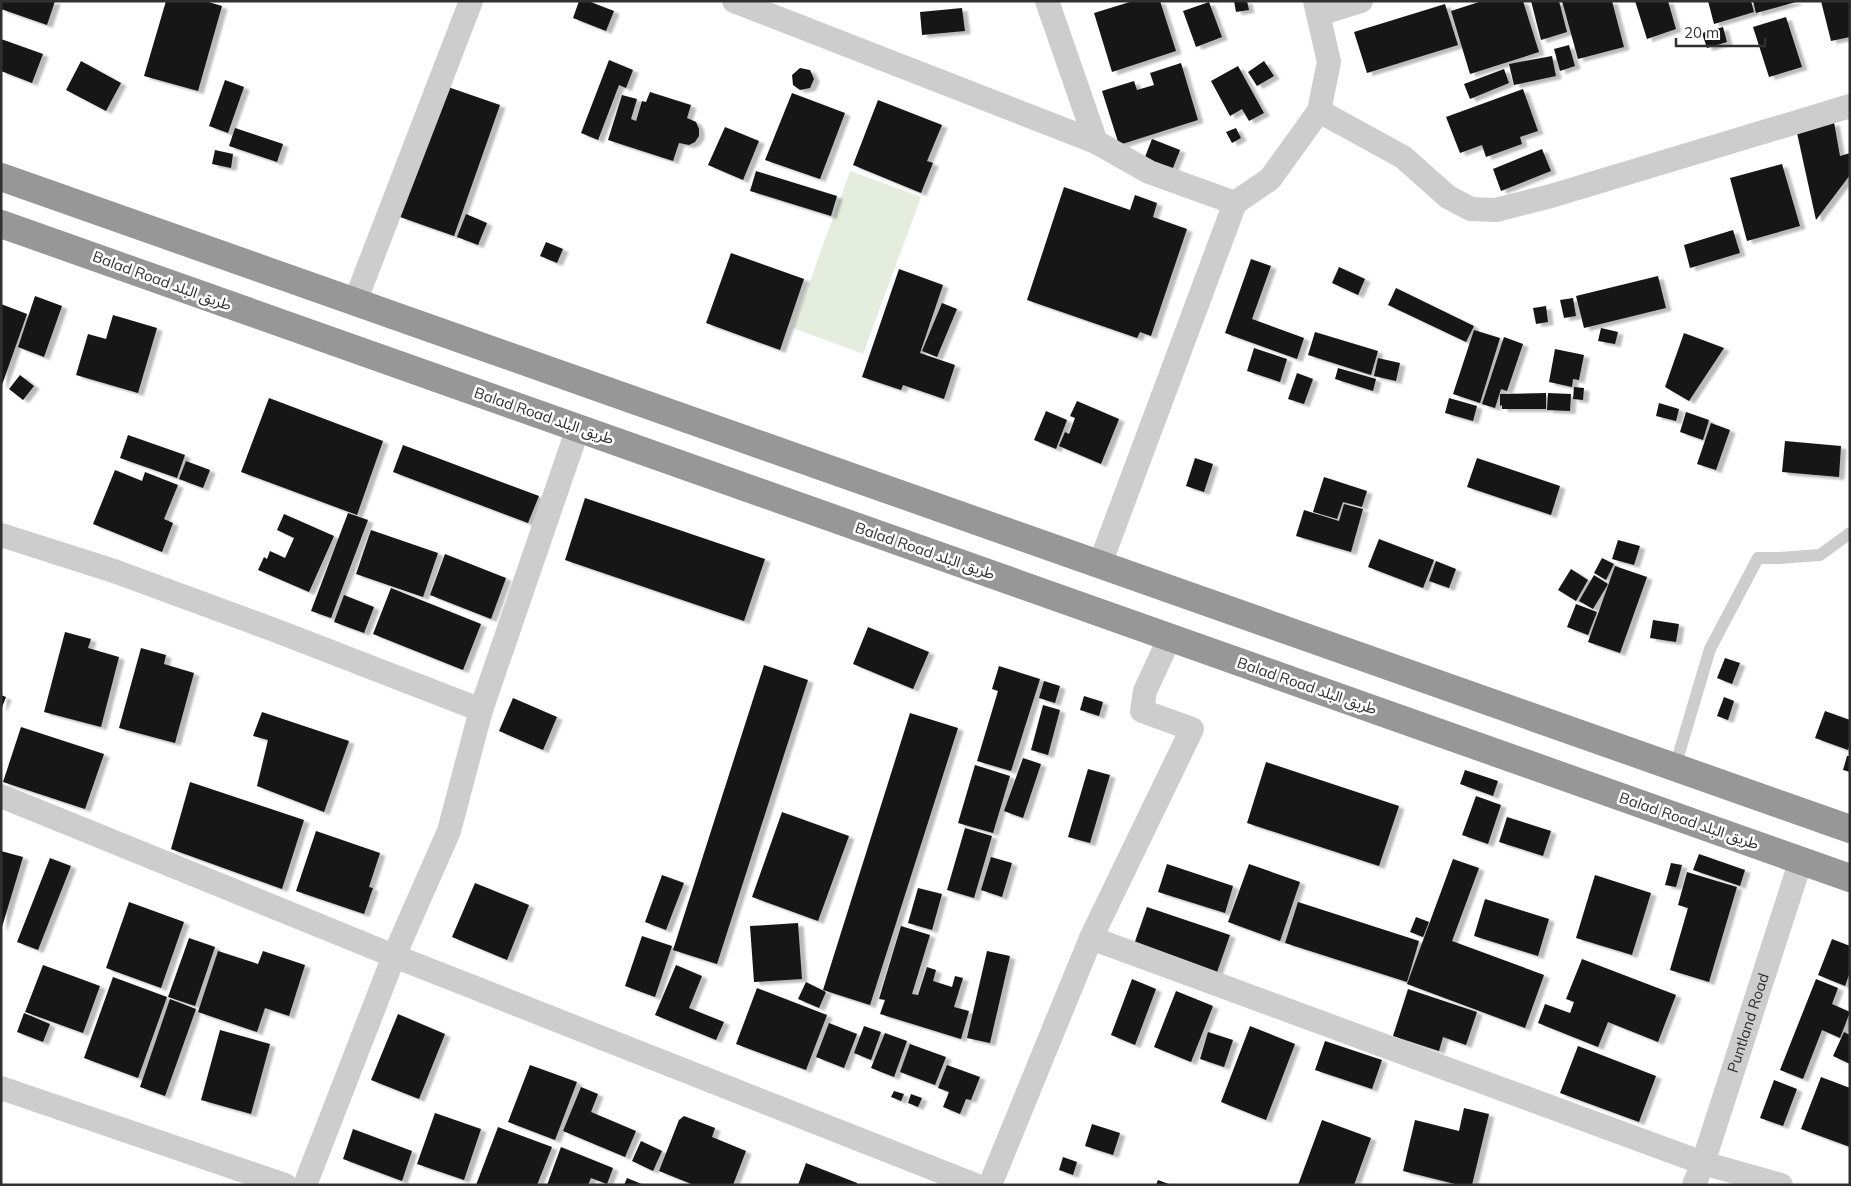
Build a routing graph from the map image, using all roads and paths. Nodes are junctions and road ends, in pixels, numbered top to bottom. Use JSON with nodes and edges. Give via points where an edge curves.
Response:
{"nodes":[{"id":1,"x":472,"y":1,"type":"edge"},
{"id":2,"x":734,"y":1,"type":"edge"},
{"id":3,"x":1047,"y":1,"type":"edge"},
{"id":4,"x":1361,"y":1,"type":"edge"},
{"id":5,"x":1317,"y":8,"type":"edge"},
{"id":6,"x":1850,"y":106,"type":"edge"},
{"id":7,"x":1319,"y":111,"type":"junction"},
{"id":8,"x":1096,"y":142,"type":"junction"},
{"id":9,"x":1,"y":177,"type":"edge"},
{"id":10,"x":1235,"y":203,"type":"junction"},
{"id":11,"x":1,"y":224,"type":"edge"},
{"id":12,"x":355,"y":302,"type":"junction"},
{"id":13,"x":578,"y":428,"type":"junction"},
{"id":14,"x":1850,"y":534,"type":"edge"},
{"id":15,"x":1,"y":536,"type":"edge"},
{"id":16,"x":1100,"y":564,"type":"junction"},
{"id":17,"x":1170,"y":637,"type":"junction"},
{"id":18,"x":481,"y":710,"type":"junction"},
{"id":19,"x":1675,"y":767,"type":"junction"},
{"id":20,"x":1,"y":796,"type":"edge"},
{"id":21,"x":1850,"y":829,"type":"edge"},
{"id":22,"x":1801,"y":860,"type":"junction"},
{"id":23,"x":1850,"y":878,"type":"edge"},
{"id":24,"x":1091,"y":938,"type":"junction"},
{"id":25,"x":394,"y":956,"type":"junction"},
{"id":26,"x":1,"y":1088,"type":"edge"},
{"id":27,"x":1703,"y":1163,"type":"junction"},
{"id":28,"x":285,"y":1185,"type":"edge"},
{"id":29,"x":305,"y":1185,"type":"edge"},
{"id":30,"x":975,"y":1185,"type":"edge"},
{"id":31,"x":990,"y":1185,"type":"edge"},
{"id":32,"x":1694,"y":1185,"type":"edge"},
{"id":33,"x":1782,"y":1185,"type":"edge"}],
"edges":[{"from":1,"to":12,"type":"street"},
{"from":2,"to":8,"type":"street"},
{"from":3,"to":8,"type":"street"},
{"from":4,"to":5,"type":"street"},
{"from":5,"to":7,"type":"street","via":[[1329,62]]},
{"from":6,"to":7,"type":"street","via":[[1496,210],[1471,209],[1448,197],[1402,157]]},
{"from":7,"to":10,"type":"street","via":[[1270,179]]},
{"from":8,"to":10,"type":"street","via":[[1149,172]]},
{"from":9,"to":12,"type":"highway"},
{"from":10,"to":16,"type":"street"},
{"from":11,"to":13,"type":"highway","name":"Balad Road طريق البلد"},
{"from":12,"to":16,"type":"highway"},
{"from":13,"to":17,"type":"highway","name":"Balad Road طريق البلد"},
{"from":13,"to":18,"type":"street"},
{"from":14,"to":19,"type":"lane","via":[[1820,554],[1758,558],[1710,649]]},
{"from":15,"to":18,"type":"street","via":[[141,581]]},
{"from":16,"to":19,"type":"highway"},
{"from":17,"to":22,"type":"highway","name":"Balad Road طريق البلد"},
{"from":17,"to":24,"type":"street","via":[[1145,691],[1142,711],[1192,729]]},
{"from":18,"to":25,"type":"street","via":[[449,831]]},
{"from":19,"to":21,"type":"highway"},
{"from":20,"to":25,"type":"street"},
{"from":22,"to":23,"type":"highway","name":"Balad Road طريق البلد"},
{"from":22,"to":27,"type":"street","name":"Puntland Road"},
{"from":24,"to":27,"type":"street"},
{"from":24,"to":31,"type":"street"},
{"from":25,"to":29,"type":"street"},
{"from":25,"to":30,"type":"street"},
{"from":26,"to":28,"type":"street"},
{"from":27,"to":32,"type":"street","name":"Puntland Road"},
{"from":27,"to":33,"type":"street"}]}
